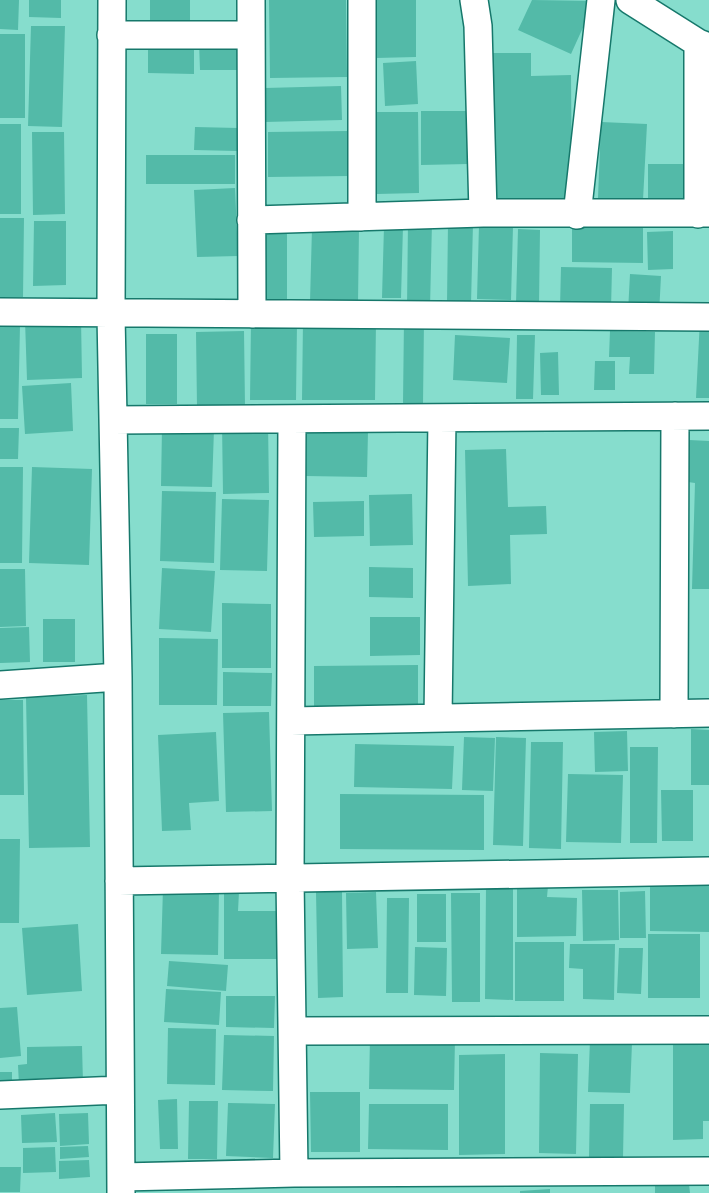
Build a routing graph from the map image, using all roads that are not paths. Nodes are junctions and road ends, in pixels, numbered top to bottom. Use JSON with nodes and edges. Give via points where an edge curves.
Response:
{"nodes":[{"id":1,"x":112,"y":0,"type":"edge"},
{"id":2,"x":251,"y":0,"type":"edge"},
{"id":3,"x":362,"y":0,"type":"edge"},
{"id":4,"x":474,"y":0,"type":"edge"},
{"id":5,"x":601,"y":0,"type":"edge"},
{"id":6,"x":630,"y":0,"type":"edge"},
{"id":7,"x":111,"y":35,"type":"junction"},
{"id":8,"x":251,"y":35,"type":"junction"},
{"id":9,"x":703,"y":45,"type":"edge"},
{"id":10,"x":483,"y":213,"type":"junction"},
{"id":11,"x":577,"y":214,"type":"junction"},
{"id":12,"x":704,"y":214,"type":"edge"},
{"id":13,"x":362,"y":217,"type":"junction"},
{"id":14,"x":251,"y":220,"type":"junction"},
{"id":15,"x":0,"y":312,"type":"edge"},
{"id":16,"x":252,"y":314,"type":"junction"},
{"id":17,"x":111,"y":315,"type":"junction"},
{"id":18,"x":709,"y":317,"type":"edge"},
{"id":19,"x":675,"y":416,"type":"junction"},
{"id":20,"x":709,"y":416,"type":"edge"},
{"id":21,"x":442,"y":418,"type":"junction"},
{"id":22,"x":292,"y":419,"type":"junction"},
{"id":23,"x":113,"y":420,"type":"junction"},
{"id":24,"x":117,"y":677,"type":"junction"},
{"id":25,"x":0,"y":684,"type":"edge"},
{"id":26,"x":709,"y":713,"type":"edge"},
{"id":27,"x":674,"y":714,"type":"junction"},
{"id":28,"x":438,"y":718,"type":"junction"},
{"id":29,"x":291,"y":721,"type":"junction"},
{"id":30,"x":709,"y":871,"type":"edge"},
{"id":31,"x":290,"y":878,"type":"junction"},
{"id":32,"x":119,"y":881,"type":"junction"},
{"id":33,"x":709,"y":1030,"type":"edge"},
{"id":34,"x":294,"y":1031,"type":"junction"},
{"id":35,"x":120,"y":1090,"type":"junction"},
{"id":36,"x":0,"y":1095,"type":"edge"},
{"id":37,"x":709,"y":1172,"type":"edge"},
{"id":38,"x":294,"y":1173,"type":"junction"},
{"id":39,"x":604,"y":1182,"type":"edge"},
{"id":40,"x":121,"y":1185,"type":"edge"}],
"edges":[{"from":1,"to":7,"type":"street"},
{"from":2,"to":8,"type":"street"},
{"from":3,"to":13,"type":"street"},
{"from":4,"to":10,"type":"street"},
{"from":5,"to":11,"type":"street"},
{"from":6,"to":9,"type":"street"},
{"from":7,"to":8,"type":"street"},
{"from":7,"to":17,"type":"street"},
{"from":8,"to":14,"type":"street"},
{"from":9,"to":12,"type":"street"},
{"from":10,"to":11,"type":"street"},
{"from":10,"to":13,"type":"street"},
{"from":11,"to":12,"type":"street"},
{"from":13,"to":14,"type":"street"},
{"from":14,"to":16,"type":"street"},
{"from":15,"to":17,"type":"street"},
{"from":16,"to":17,"type":"street"},
{"from":16,"to":18,"type":"street"},
{"from":17,"to":23,"type":"street"},
{"from":19,"to":20,"type":"street"},
{"from":19,"to":21,"type":"street"},
{"from":19,"to":27,"type":"street"},
{"from":21,"to":22,"type":"street"},
{"from":21,"to":28,"type":"street"},
{"from":22,"to":23,"type":"street"},
{"from":22,"to":29,"type":"street"},
{"from":23,"to":24,"type":"street"},
{"from":24,"to":25,"type":"street"},
{"from":24,"to":32,"type":"street"},
{"from":26,"to":27,"type":"street"},
{"from":27,"to":28,"type":"street"},
{"from":28,"to":29,"type":"street"},
{"from":29,"to":31,"type":"street"},
{"from":30,"to":31,"type":"street"},
{"from":31,"to":32,"type":"street"},
{"from":31,"to":34,"type":"street"},
{"from":32,"to":35,"type":"street"},
{"from":33,"to":34,"type":"street"},
{"from":34,"to":38,"type":"street"},
{"from":35,"to":36,"type":"street"},
{"from":35,"to":40,"type":"street"},
{"from":37,"to":39,"type":"street"},
{"from":38,"to":39,"type":"street"},
{"from":38,"to":40,"type":"street"}]}
